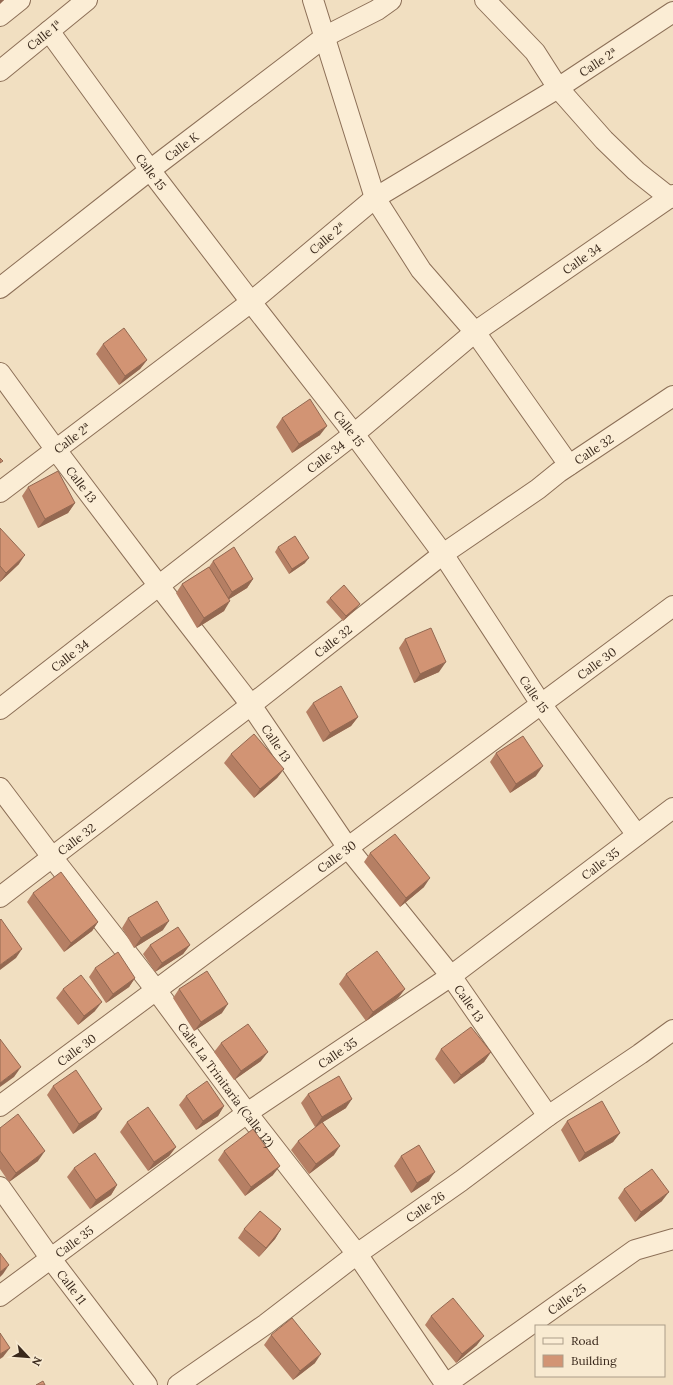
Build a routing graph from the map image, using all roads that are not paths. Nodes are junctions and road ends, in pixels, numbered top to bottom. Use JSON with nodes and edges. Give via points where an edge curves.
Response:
{"nodes":[{"id":1,"x":20,"y":0,"type":"edge"},
{"id":2,"x":87,"y":0,"type":"edge"},
{"id":3,"x":313,"y":0,"type":"edge"},
{"id":4,"x":391,"y":0,"type":"edge"},
{"id":5,"x":485,"y":0,"type":"edge"},
{"id":6,"x":667,"y":0,"type":"edge"},
{"id":7,"x":673,"y":8,"type":"edge"},
{"id":8,"x":673,"y":12,"type":"edge"},
{"id":9,"x":0,"y":16,"type":"edge"},
{"id":10,"x":49,"y":31,"type":"junction"},
{"id":11,"x":326,"y":36,"type":"junction"},
{"id":12,"x":0,"y":71,"type":"edge"},
{"id":13,"x":558,"y":88,"type":"junction"},
{"id":14,"x":150,"y":170,"type":"junction"},
{"id":15,"x":671,"y":196,"type":"edge"},
{"id":16,"x":375,"y":198,"type":"junction"},
{"id":17,"x":0,"y":288,"type":"edge"},
{"id":18,"x":251,"y":302,"type":"junction"},
{"id":19,"x":475,"y":332,"type":"junction"},
{"id":20,"x":0,"y":373,"type":"edge"},
{"id":21,"x":673,"y":396,"type":"edge"},
{"id":22,"x":354,"y":434,"type":"junction"},
{"id":23,"x":56,"y":450,"type":"junction"},
{"id":24,"x":569,"y":465,"type":"junction"},
{"id":25,"x":0,"y":492,"type":"edge"},
{"id":26,"x":443,"y":554,"type":"junction"},
{"id":27,"x":159,"y":586,"type":"junction"},
{"id":28,"x":673,"y":606,"type":"edge"},
{"id":29,"x":541,"y":704,"type":"junction"},
{"id":30,"x":251,"y":705,"type":"junction"},
{"id":31,"x":0,"y":709,"type":"edge"},
{"id":32,"x":0,"y":788,"type":"edge"},
{"id":33,"x":673,"y":808,"type":"edge"},
{"id":34,"x":637,"y":835,"type":"junction"},
{"id":35,"x":348,"y":848,"type":"junction"},
{"id":36,"x":52,"y":857,"type":"junction"},
{"id":37,"x":0,"y":897,"type":"edge"},
{"id":38,"x":451,"y":976,"type":"junction"},
{"id":39,"x":156,"y":990,"type":"junction"},
{"id":40,"x":673,"y":1030,"type":"edge"},
{"id":41,"x":0,"y":1106,"type":"edge"},
{"id":42,"x":247,"y":1113,"type":"junction"},
{"id":43,"x":548,"y":1116,"type":"junction"},
{"id":44,"x":0,"y":1187,"type":"edge"},
{"id":45,"x":673,"y":1239,"type":"edge"},
{"id":46,"x":357,"y":1254,"type":"junction"},
{"id":47,"x":51,"y":1259,"type":"junction"},
{"id":48,"x":0,"y":1296,"type":"edge"},
{"id":49,"x":147,"y":1385,"type":"edge"},
{"id":50,"x":178,"y":1385,"type":"edge"},
{"id":51,"x":446,"y":1385,"type":"edge"}],
"edges":[{"from":1,"to":9,"type":"street"},
{"from":2,"to":10,"type":"street","name":"Calle 1ª"},
{"from":3,"to":11,"type":"street"},
{"from":4,"to":11,"type":"street","name":"Calle K","via":[[378,10]]},
{"from":5,"to":13,"type":"street","via":[[535,52]]},
{"from":6,"to":7,"type":"street"},
{"from":8,"to":13,"type":"street","name":"Calle 2ª"},
{"from":10,"to":12,"type":"street","name":"Calle 1ª"},
{"from":10,"to":14,"type":"street","name":"Calle 15"},
{"from":11,"to":14,"type":"street","name":"Calle K"},
{"from":11,"to":16,"type":"street"},
{"from":13,"to":15,"type":"street","via":[[636,171]]},
{"from":13,"to":16,"type":"street","name":"Calle 2ª"},
{"from":14,"to":17,"type":"street","name":"Calle K"},
{"from":14,"to":18,"type":"street","name":"Calle 15"},
{"from":15,"to":19,"type":"street","name":"Calle 34"},
{"from":16,"to":18,"type":"street","name":"Calle 2ª"},
{"from":16,"to":19,"type":"street","via":[[421,270]]},
{"from":18,"to":22,"type":"street","name":"Calle 15"},
{"from":18,"to":23,"type":"street","name":"Calle 2ª"},
{"from":19,"to":22,"type":"street","name":"Calle 34"},
{"from":19,"to":24,"type":"street"},
{"from":20,"to":23,"type":"street","name":"Calle 13"},
{"from":21,"to":24,"type":"street","name":"Calle 32"},
{"from":22,"to":26,"type":"street","name":"Calle 15"},
{"from":22,"to":27,"type":"street","name":"Calle 34"},
{"from":23,"to":25,"type":"street","name":"Calle 2ª"},
{"from":23,"to":27,"type":"street","name":"Calle 13"},
{"from":24,"to":26,"type":"street","name":"Calle 32"},
{"from":26,"to":29,"type":"street","name":"Calle 15"},
{"from":26,"to":30,"type":"street","name":"Calle 32"},
{"from":27,"to":30,"type":"street","name":"Calle 13"},
{"from":27,"to":31,"type":"street","name":"Calle 34"},
{"from":28,"to":29,"type":"street","name":"Calle 30"},
{"from":29,"to":34,"type":"street","name":"Calle 15"},
{"from":29,"to":35,"type":"street","name":"Calle 30"},
{"from":30,"to":35,"type":"street","name":"Calle 13"},
{"from":30,"to":36,"type":"street","name":"Calle 32"},
{"from":32,"to":36,"type":"street","name":"Calle La Trinitaria (Calle 12)"},
{"from":33,"to":34,"type":"street","name":"Calle 35"},
{"from":34,"to":38,"type":"street","name":"Calle 35"},
{"from":35,"to":38,"type":"street","name":"Calle 13"},
{"from":35,"to":39,"type":"street","name":"Calle 30"},
{"from":36,"to":37,"type":"street","name":"Calle 32"},
{"from":36,"to":39,"type":"street","name":"Calle La Trinitaria (Calle 12)"},
{"from":38,"to":42,"type":"street","name":"Calle 35"},
{"from":38,"to":43,"type":"street","name":"Calle 13"},
{"from":39,"to":41,"type":"street","name":"Calle 30"},
{"from":39,"to":42,"type":"street","name":"Calle La Trinitaria (Calle 12)"},
{"from":40,"to":43,"type":"street","name":"Calle 26"},
{"from":42,"to":46,"type":"street","name":"Calle La Trinitaria (Calle 12)"},
{"from":42,"to":47,"type":"street","name":"Calle 35"},
{"from":43,"to":46,"type":"street","name":"Calle 26"},
{"from":44,"to":47,"type":"street","name":"Calle 11"},
{"from":45,"to":51,"type":"street","name":"Calle 25","via":[[635,1250]]},
{"from":46,"to":50,"type":"street","name":"Calle 26","via":[[266,1324]]},
{"from":46,"to":51,"type":"street","name":"Calle La Trinitaria (Calle 12)"},
{"from":47,"to":48,"type":"street","name":"Calle 35"},
{"from":47,"to":49,"type":"street","name":"Calle 11"}]}
